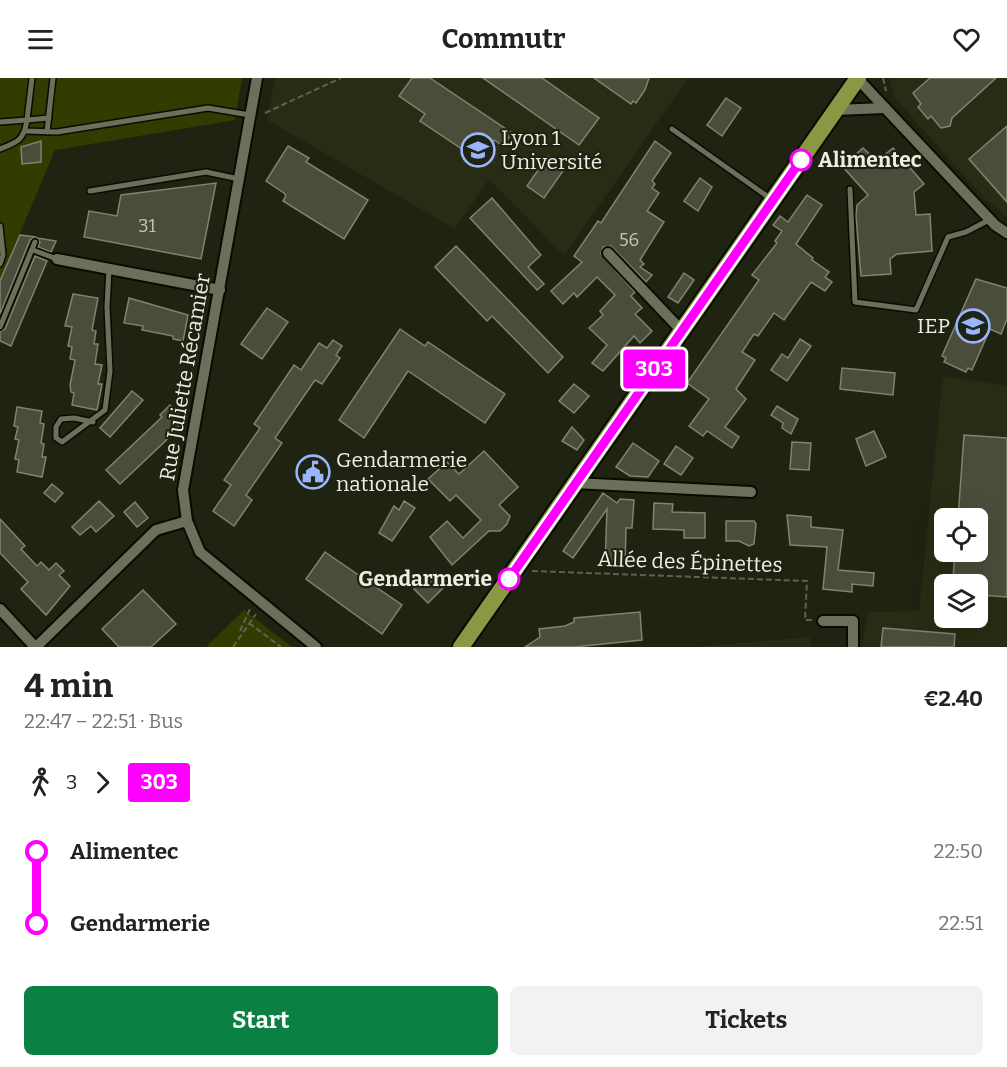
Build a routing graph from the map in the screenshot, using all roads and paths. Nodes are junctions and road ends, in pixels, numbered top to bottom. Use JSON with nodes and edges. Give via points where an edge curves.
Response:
{"nodes":[{"id":1,"x":32,"y":78,"type":"edge"},
{"id":2,"x":53,"y":78,"type":"edge"},
{"id":3,"x":257,"y":78,"type":"edge"},
{"id":4,"x":341,"y":78,"type":"edge"},
{"id":5,"x":858,"y":78,"type":"edge"},
{"id":6,"x":885,"y":108,"type":"junction"},
{"id":7,"x":835,"y":110,"type":"junction"},
{"id":8,"x":265,"y":113,"type":"dead end"},
{"id":9,"x":252,"y":115,"type":"junction"},
{"id":10,"x":48,"y":118,"type":"junction"},
{"id":11,"x":27,"y":120,"type":"junction"},
{"id":12,"x":0,"y":122,"type":"edge"},
{"id":13,"x":672,"y":129,"type":"dead end"},
{"id":14,"x":25,"y":131,"type":"junction"},
{"id":15,"x":47,"y":132,"type":"junction"},
{"id":16,"x":0,"y":148,"type":"edge"},
{"id":17,"x":240,"y":179,"type":"junction"},
{"id":18,"x":850,"y":189,"type":"dead end"},
{"id":19,"x":90,"y":191,"type":"dead end"},
{"id":20,"x":771,"y":199,"type":"junction"},
{"id":21,"x":989,"y":220,"type":"junction"},
{"id":22,"x":0,"y":226,"type":"edge"},
{"id":23,"x":1007,"y":233,"type":"edge"},
{"id":24,"x":35,"y":242,"type":"dead end"},
{"id":25,"x":33,"y":250,"type":"junction"},
{"id":26,"x":608,"y":253,"type":"dead end"},
{"id":27,"x":57,"y":259,"type":"joint"},
{"id":28,"x":0,"y":264,"type":"edge"},
{"id":29,"x":109,"y":269,"type":"junction"},
{"id":30,"x":220,"y":290,"type":"junction"},
{"id":31,"x":0,"y":327,"type":"edge"},
{"id":32,"x":681,"y":330,"type":"junction"},
{"id":33,"x":93,"y":422,"type":"junction"},
{"id":34,"x":574,"y":483,"type":"junction"},
{"id":35,"x":751,"y":492,"type":"dead end"},
{"id":36,"x":187,"y":521,"type":"junction"},
{"id":37,"x":514,"y":571,"type":"junction"},
{"id":38,"x":256,"y":599,"type":"junction"},
{"id":39,"x":0,"y":609,"type":"edge"},
{"id":40,"x":823,"y":621,"type":"joint"},
{"id":41,"x":240,"y":635,"type":"junction"},
{"id":42,"x":35,"y":647,"type":"edge"},
{"id":43,"x":233,"y":647,"type":"edge"},
{"id":44,"x":281,"y":647,"type":"edge"},
{"id":45,"x":316,"y":647,"type":"edge"},
{"id":46,"x":460,"y":647,"type":"edge"},
{"id":47,"x":853,"y":647,"type":"edge"}],
"edges":[{"from":1,"to":11,"type":"lane"},
{"from":2,"to":10,"type":"lane"},
{"from":3,"to":9,"type":"street","name":"Rue Juliette Récamier"},
{"from":4,"to":8,"type":"path"},
{"from":5,"to":6,"type":"street"},
{"from":5,"to":7,"type":"main road"},
{"from":6,"to":7,"type":"street"},
{"from":6,"to":21,"type":"street"},
{"from":7,"to":20,"type":"main road"},
{"from":9,"to":15,"type":"lane","via":[[208,108]]},
{"from":9,"to":17,"type":"street","name":"Rue Juliette Récamier"},
{"from":10,"to":11,"type":"lane"},
{"from":10,"to":15,"type":"lane"},
{"from":11,"to":12,"type":"lane"},
{"from":11,"to":14,"type":"lane"},
{"from":13,"to":20,"type":"lane"},
{"from":14,"to":15,"type":"lane"},
{"from":14,"to":16,"type":"lane","via":[[20,142]]},
{"from":17,"to":19,"type":"lane","via":[[206,172]]},
{"from":17,"to":30,"type":"street","name":"Rue Juliette Récamier"},
{"from":18,"to":21,"type":"lane","via":[[855,302],[916,310],[948,237]]},
{"from":20,"to":32,"type":"main road"},
{"from":21,"to":23,"type":"street"},
{"from":22,"to":28,"type":"lane"},
{"from":24,"to":25,"type":"lane"},
{"from":25,"to":27,"type":"lane"},
{"from":25,"to":31,"type":"lane"},
{"from":26,"to":32,"type":"street"},
{"from":27,"to":29,"type":"street"},
{"from":29,"to":30,"type":"street"},
{"from":29,"to":33,"type":"lane","via":[[108,395],[105,410]]},
{"from":30,"to":36,"type":"street","name":"Rue Juliette Récamier","via":[[183,490]]},
{"from":32,"to":34,"type":"main road"},
{"from":33,"to":33,"type":"lane","via":[[63,442],[56,438],[61,418]]},
{"from":34,"to":35,"type":"street"},
{"from":34,"to":37,"type":"main road"},
{"from":36,"to":38,"type":"street","name":"Rue Juliette Récamier","via":[[200,552]]},
{"from":36,"to":42,"type":"street","via":[[156,530]]},
{"from":37,"to":40,"type":"path","name":"Allée des Épinettes","via":[[807,582],[805,620]]},
{"from":37,"to":46,"type":"main road"},
{"from":38,"to":41,"type":"path","via":[[244,618]]},
{"from":38,"to":45,"type":"street","name":"Rue Juliette Récamier"},
{"from":39,"to":42,"type":"street"},
{"from":40,"to":47,"type":"street","via":[[853,621]]},
{"from":41,"to":43,"type":"path"},
{"from":41,"to":44,"type":"path","via":[[249,623]]}]}
